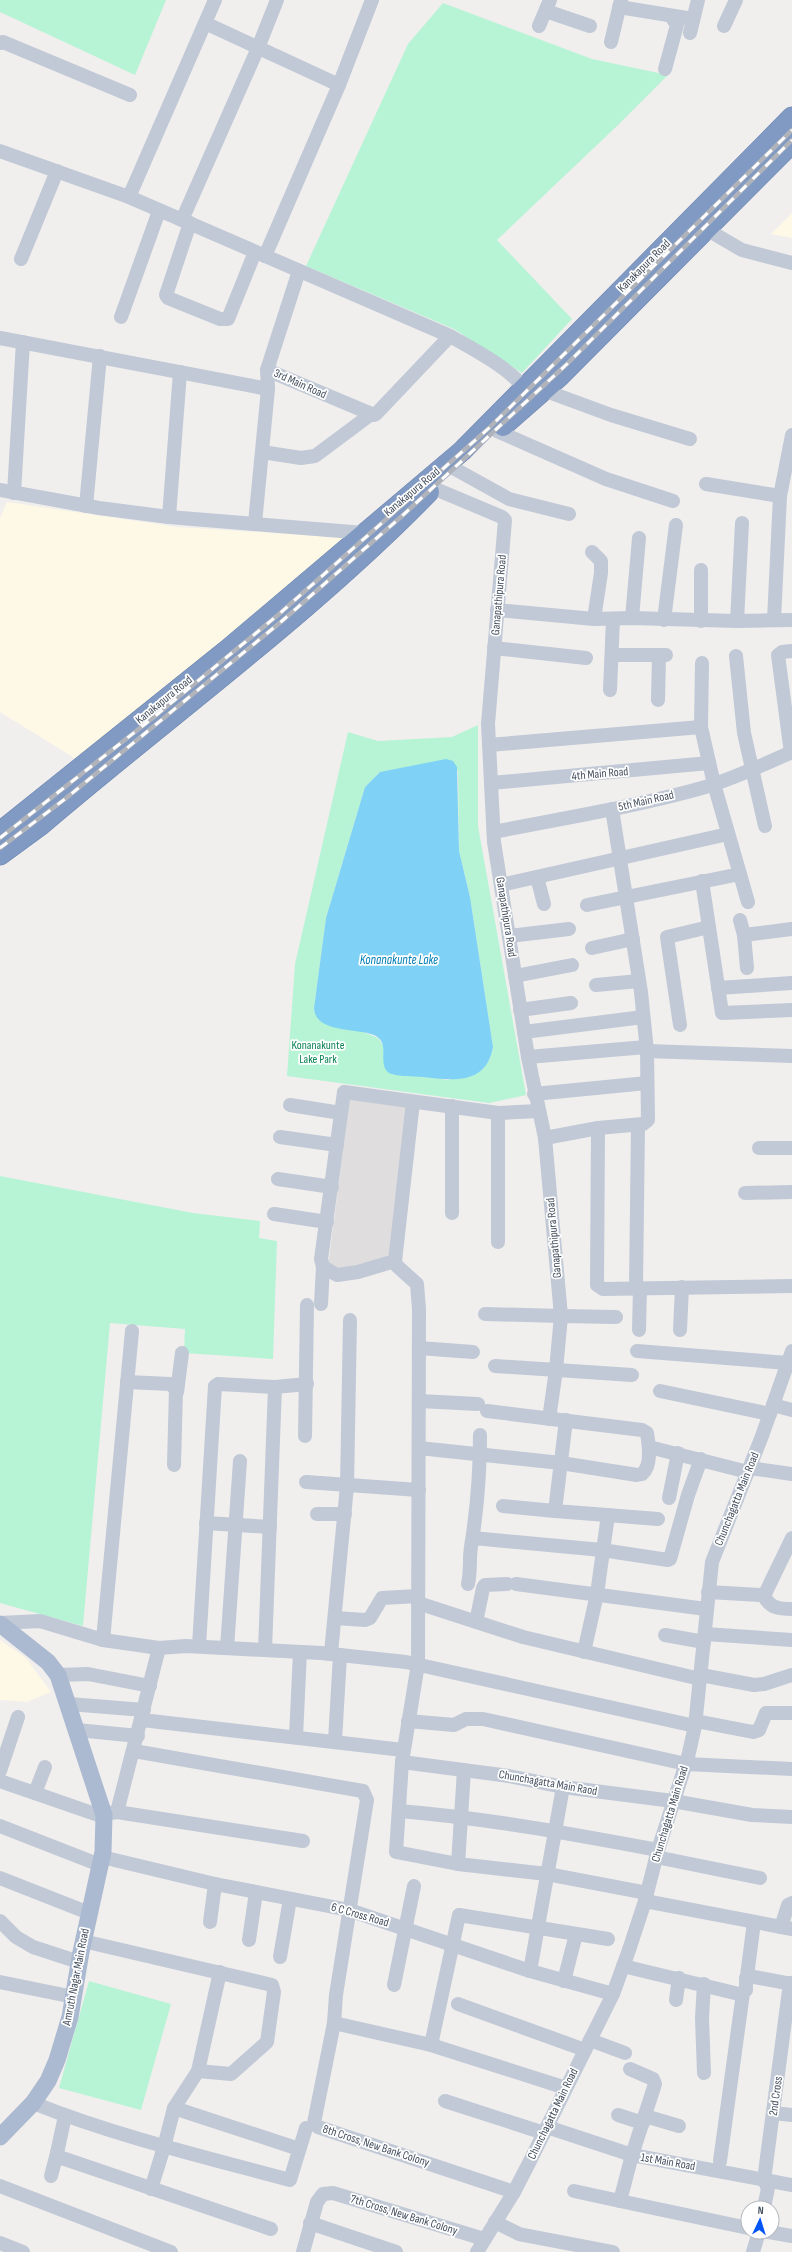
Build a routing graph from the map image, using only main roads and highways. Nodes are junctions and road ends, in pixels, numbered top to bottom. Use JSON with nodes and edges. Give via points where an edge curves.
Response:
{"nodes":[{"id":1,"x":792,"y":117,"type":"edge"},
{"id":2,"x":792,"y":143,"type":"edge"},
{"id":3,"x":534,"y":392,"type":"junction"},
{"id":4,"x":371,"y":538,"type":"junction"},
{"id":5,"x":0,"y":832,"type":"edge"},
{"id":6,"x":0,"y":855,"type":"edge"},
{"id":7,"x":0,"y":1623,"type":"edge"},
{"id":8,"x":0,"y":1632,"type":"edge"},
{"id":9,"x":105,"y":1816,"type":"junction"},
{"id":10,"x":0,"y":2137,"type":"edge"}],
"edges":[{"from":1,"to":3,"type":"highway","name":"Kanakapura Road"},
{"from":2,"to":3,"type":"highway","name":"Kanakapura Road","via":[[706,229]]},
{"from":3,"to":4,"type":"highway","name":"Kanakapura Road","via":[[462,451]]},
{"from":3,"to":4,"type":"highway","name":"Kanakapura Road","via":[[497,431],[433,488]]},
{"from":4,"to":5,"type":"highway","name":"Kanakapura Road"},
{"from":4,"to":6,"type":"highway","name":"Kanakapura Road","via":[[308,606]]},
{"from":7,"to":9,"type":"main road","name":"Amruth Nagar Main Road","via":[[48,1662],[58,1675],[70,1704]]},
{"from":8,"to":9,"type":"main road","name":"Amruth Nagar Main Road","via":[[29,1654],[54,1688]]},
{"from":9,"to":10,"type":"main road","name":"Amruth Nagar Main Road","via":[[101,1860],[70,2017],[57,2060],[48,2081],[33,2103]]}]}
